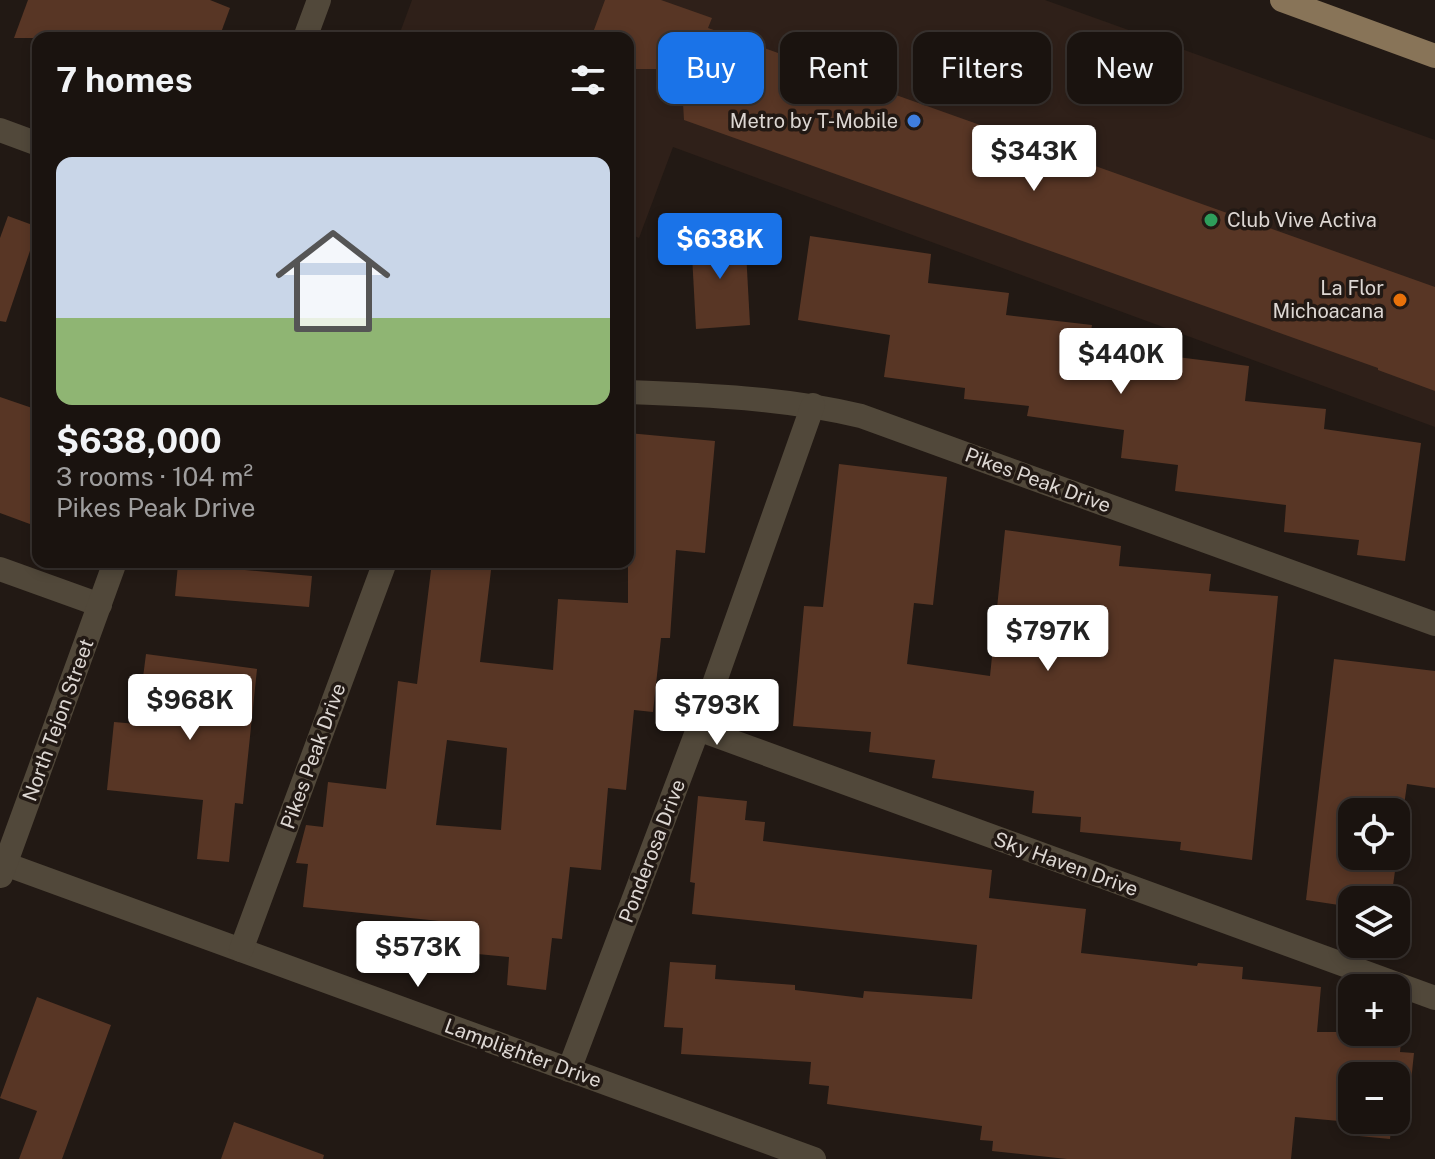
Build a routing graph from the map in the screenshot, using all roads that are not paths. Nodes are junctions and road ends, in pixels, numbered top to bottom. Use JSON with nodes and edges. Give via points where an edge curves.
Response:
{"nodes":[{"id":1,"x":319,"y":0,"type":"edge"},
{"id":2,"x":1294,"y":2,"type":"edge"},
{"id":3,"x":307,"y":32,"type":"edge"},
{"id":4,"x":1435,"y":56,"type":"edge"},
{"id":5,"x":0,"y":130,"type":"edge"},
{"id":6,"x":32,"y":142,"type":"edge"},
{"id":7,"x":634,"y":392,"type":"edge"},
{"id":8,"x":813,"y":405,"type":"junction"},
{"id":9,"x":113,"y":568,"type":"edge"},
{"id":10,"x":383,"y":568,"type":"edge"},
{"id":11,"x":0,"y":569,"type":"edge"},
{"id":12,"x":100,"y":605,"type":"junction"},
{"id":13,"x":1435,"y":624,"type":"edge"},
{"id":14,"x":698,"y":729,"type":"junction"},
{"id":15,"x":3,"y":871,"type":"edge"},
{"id":16,"x":241,"y":950,"type":"junction"},
{"id":17,"x":1435,"y":998,"type":"edge"},
{"id":18,"x":569,"y":1070,"type":"junction"},
{"id":19,"x":814,"y":1159,"type":"edge"}],
"edges":[{"from":1,"to":3,"type":"street"},
{"from":2,"to":4,"type":"main road"},
{"from":5,"to":6,"type":"street"},
{"from":7,"to":8,"type":"street","name":"Pikes Peak Drive"},
{"from":8,"to":13,"type":"street","name":"Pikes Peak Drive","via":[[876,421]]},
{"from":8,"to":14,"type":"street","name":"Ponderosa Drive"},
{"from":9,"to":12,"type":"street","name":"North Tejon Street"},
{"from":10,"to":16,"type":"street","name":"Pikes Peak Drive"},
{"from":11,"to":12,"type":"street"},
{"from":12,"to":15,"type":"street","name":"North Tejon Street"},
{"from":14,"to":17,"type":"street","name":"Sky Haven Drive"},
{"from":14,"to":18,"type":"street","name":"Ponderosa Drive"},
{"from":15,"to":16,"type":"street","name":"Lamplighter Drive"},
{"from":16,"to":18,"type":"street","name":"Lamplighter Drive"},
{"from":18,"to":19,"type":"street","name":"Lamplighter Drive"}]}
